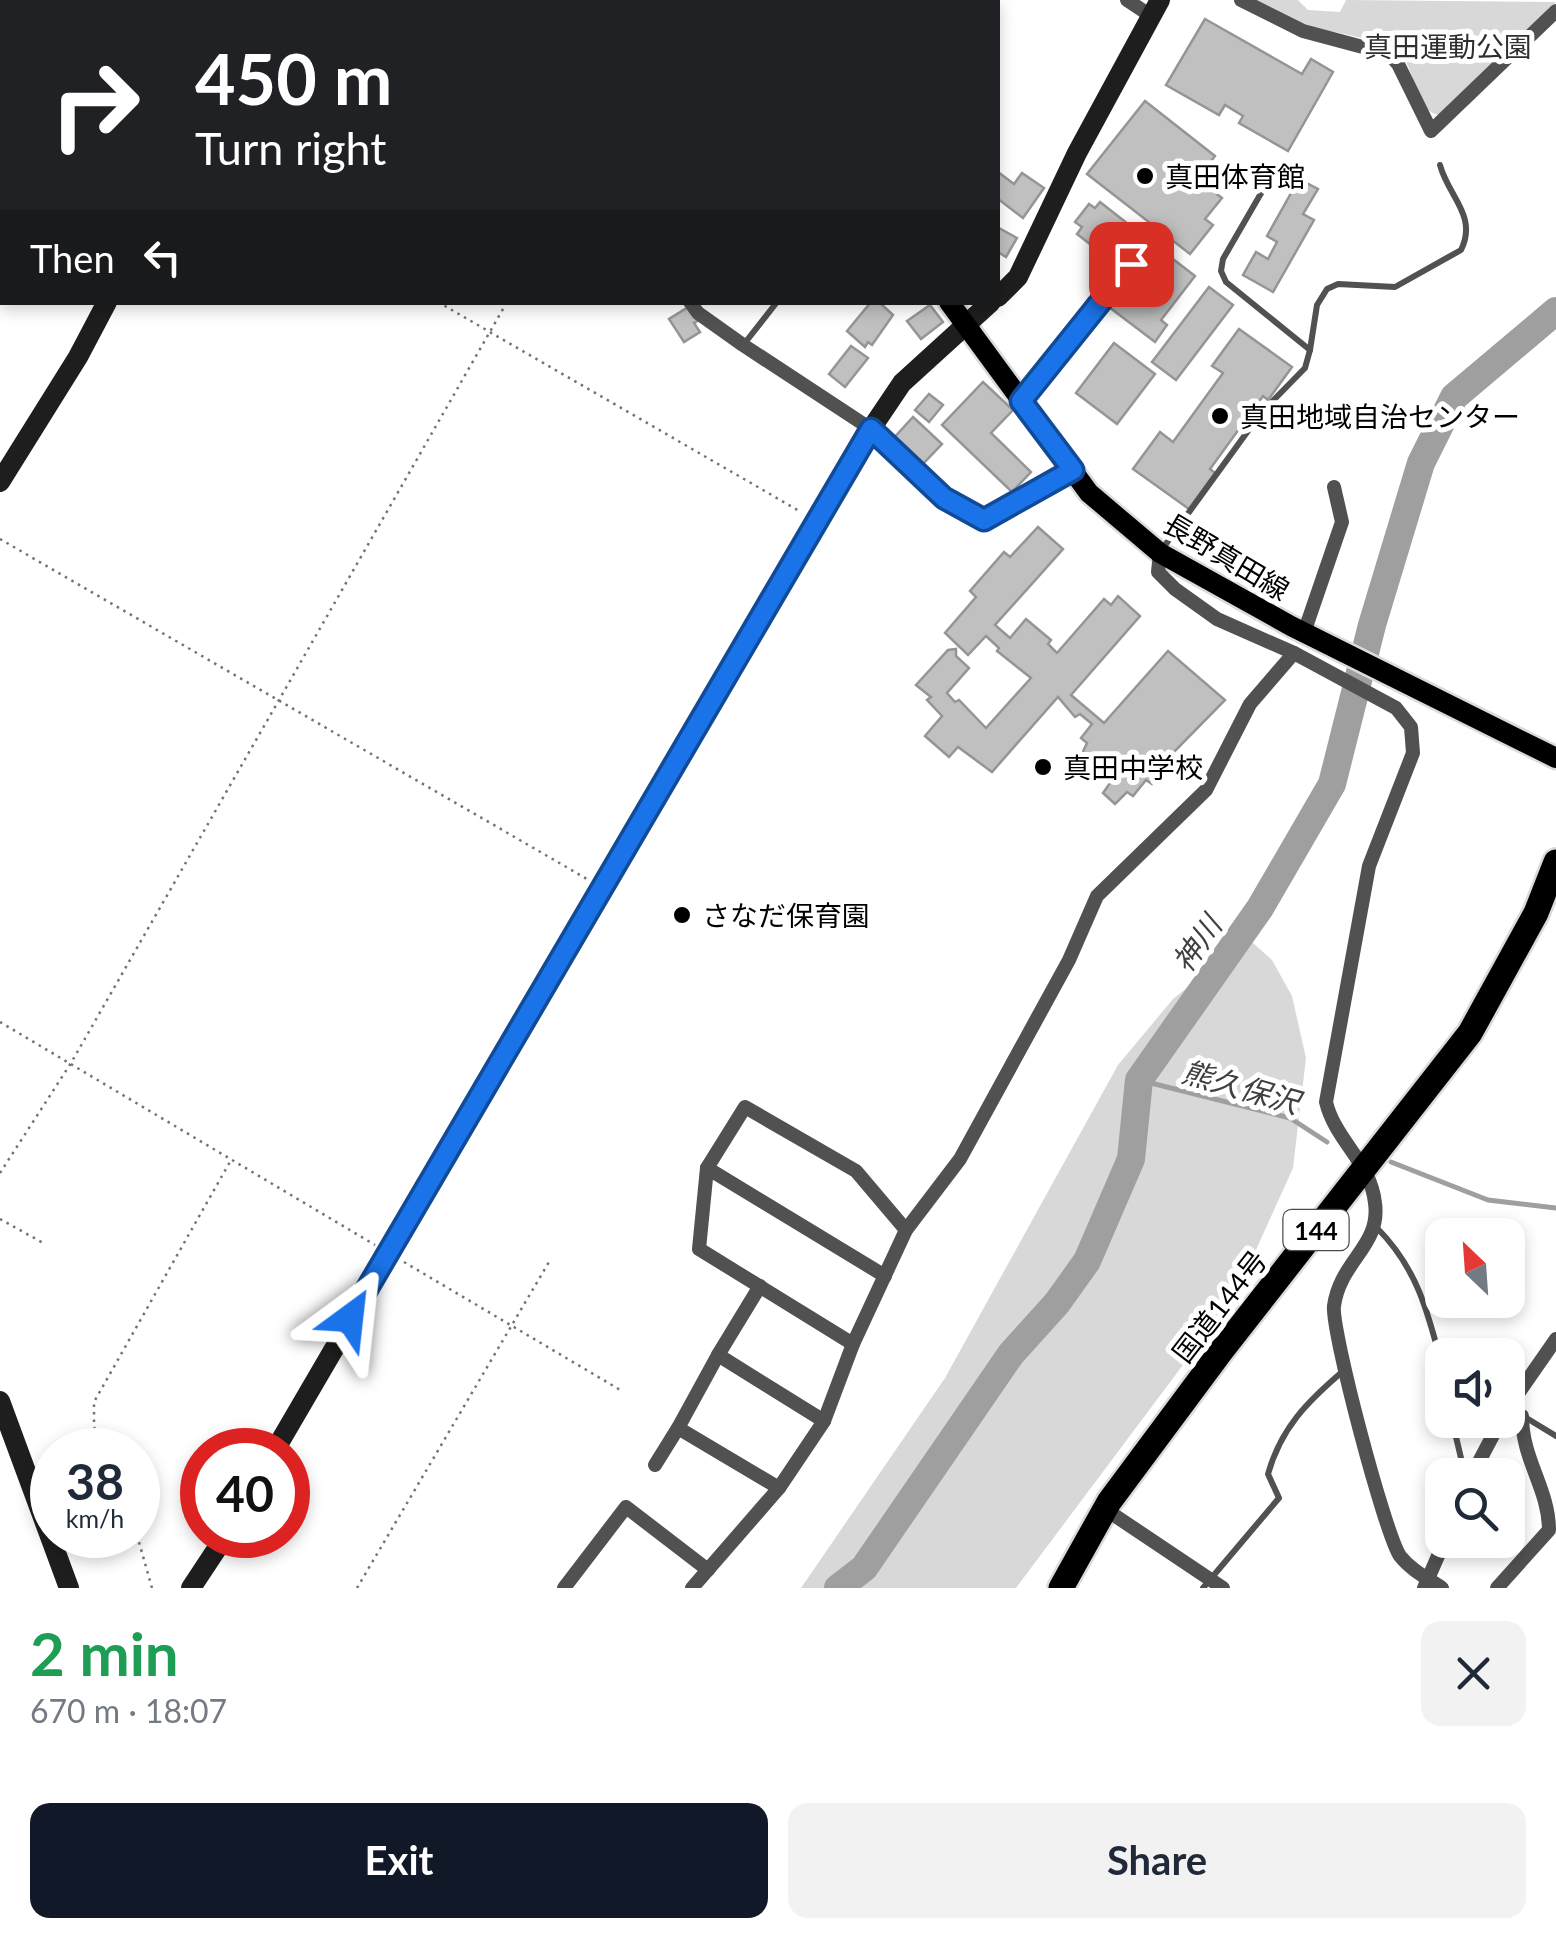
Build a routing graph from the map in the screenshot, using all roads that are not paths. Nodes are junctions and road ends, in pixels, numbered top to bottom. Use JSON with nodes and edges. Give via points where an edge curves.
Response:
{"nodes":[{"id":1,"x":1128,"y":0,"type":"edge"},
{"id":2,"x":1241,"y":0,"type":"edge"},
{"id":3,"x":1155,"y":8,"type":"edge"},
{"id":4,"x":1556,"y":11,"type":"edge"},
{"id":5,"x":1440,"y":166,"type":"dead end"},
{"id":6,"x":1271,"y":176,"type":"dead end"},
{"id":7,"x":1131,"y":264,"type":"dead end"},
{"id":8,"x":1000,"y":295,"type":"edge"},
{"id":9,"x":105,"y":305,"type":"edge"},
{"id":10,"x":692,"y":305,"type":"edge"},
{"id":11,"x":775,"y":305,"type":"edge"},
{"id":12,"x":951,"y":305,"type":"edge"},
{"id":13,"x":987,"y":305,"type":"edge"},
{"id":14,"x":964,"y":324,"type":"junction"},
{"id":15,"x":743,"y":345,"type":"junction"},
{"id":16,"x":1310,"y":350,"type":"junction"},
{"id":17,"x":1021,"y":401,"type":"junction"},
{"id":18,"x":871,"y":429,"type":"junction"},
{"id":19,"x":1073,"y":470,"type":"junction"},
{"id":20,"x":0,"y":482,"type":"edge"},
{"id":21,"x":1334,"y":487,"type":"dead end"},
{"id":22,"x":1160,"y":553,"type":"junction"},
{"id":23,"x":1309,"y":630,"type":"junction"},
{"id":24,"x":1294,"y":653,"type":"junction"},
{"id":25,"x":1556,"y":758,"type":"edge"},
{"id":26,"x":1556,"y":862,"type":"edge"},
{"id":27,"x":707,"y":1168,"type":"junction"},
{"id":28,"x":1365,"y":1168,"type":"junction"},
{"id":29,"x":1377,"y":1228,"type":"junction"},
{"id":30,"x":906,"y":1230,"type":"junction"},
{"id":31,"x":885,"y":1276,"type":"junction"},
{"id":32,"x":760,"y":1286,"type":"junction"},
{"id":33,"x":1434,"y":1338,"type":"edge"},
{"id":34,"x":1556,"y":1339,"type":"edge"},
{"id":35,"x":853,"y":1344,"type":"junction"},
{"id":36,"x":718,"y":1355,"type":"junction"},
{"id":37,"x":1346,"y":1369,"type":"junction"},
{"id":38,"x":1525,"y":1383,"type":"edge"},
{"id":39,"x":0,"y":1401,"type":"edge"},
{"id":40,"x":1525,"y":1418,"type":"edge"},
{"id":41,"x":824,"y":1421,"type":"junction"},
{"id":42,"x":288,"y":1428,"type":"edge"},
{"id":43,"x":678,"y":1428,"type":"junction"},
{"id":44,"x":1556,"y":1436,"type":"edge"},
{"id":45,"x":1522,"y":1438,"type":"edge"},
{"id":46,"x":654,"y":1465,"type":"dead end"},
{"id":47,"x":779,"y":1488,"type":"junction"},
{"id":48,"x":1105,"y":1509,"type":"junction"},
{"id":49,"x":211,"y":1558,"type":"edge"},
{"id":50,"x":1440,"y":1558,"type":"edge"},
{"id":51,"x":708,"y":1570,"type":"junction"},
{"id":52,"x":1206,"y":1583,"type":"edge"},
{"id":53,"x":1432,"y":1585,"type":"edge"},
{"id":54,"x":69,"y":1588,"type":"edge"},
{"id":55,"x":191,"y":1588,"type":"edge"},
{"id":56,"x":564,"y":1588,"type":"edge"},
{"id":57,"x":692,"y":1588,"type":"edge"},
{"id":58,"x":1061,"y":1588,"type":"edge"},
{"id":59,"x":1224,"y":1588,"type":"edge"},
{"id":60,"x":1498,"y":1588,"type":"edge"}],
"edges":[{"from":1,"to":3,"type":"street"},
{"from":2,"to":4,"type":"street","via":[[1303,31],[1388,54],[1432,132]]},
{"from":3,"to":8,"type":"street","via":[[1018,277]]},
{"from":5,"to":16,"type":"lane","via":[[1464,212],[1461,250],[1395,287],[1327,288]]},
{"from":6,"to":16,"type":"lane","via":[[1221,271]]},
{"from":7,"to":17,"type":"lane"},
{"from":9,"to":20,"type":"street"},
{"from":10,"to":15,"type":"street"},
{"from":11,"to":15,"type":"lane"},
{"from":12,"to":14,"type":"main road","name":"長野真田線"},
{"from":13,"to":14,"type":"street"},
{"from":14,"to":17,"type":"main road","name":"長野真田線"},
{"from":14,"to":18,"type":"street","via":[[902,383]]},
{"from":15,"to":18,"type":"street"},
{"from":16,"to":22,"type":"lane","via":[[1305,368],[1261,413]]},
{"from":17,"to":19,"type":"main road","name":"長野真田線"},
{"from":18,"to":19,"type":"street","via":[[944,498],[984,520]]},
{"from":18,"to":42,"type":"street"},
{"from":19,"to":22,"type":"main road","name":"長野真田線","via":[[1089,493]]},
{"from":21,"to":23,"type":"street","via":[[1342,522]]},
{"from":22,"to":23,"type":"main road","name":"長野真田線"},
{"from":22,"to":24,"type":"street","via":[[1158,572],[1193,603]]},
{"from":23,"to":25,"type":"main road","name":"長野真田線"},
{"from":24,"to":28,"type":"street","via":[[1396,708],[1411,727],[1413,753],[1368,866],[1326,1102],[1330,1119]]},
{"from":24,"to":30,"type":"street","via":[[1250,704],[1206,790],[1097,896],[960,1160]]},
{"from":26,"to":28,"type":"highway","name":"国道144号","number":"144","via":[[1536,913],[1470,1033]]},
{"from":27,"to":30,"type":"street","via":[[745,1107],[856,1172]]},
{"from":27,"to":31,"type":"street"},
{"from":27,"to":32,"type":"street","via":[[699,1249]]},
{"from":28,"to":29,"type":"street"},
{"from":28,"to":48,"type":"highway","name":"国道144号","number":"144"},
{"from":29,"to":33,"type":"lane","via":[[1404,1254]]},
{"from":29,"to":37,"type":"street","via":[[1344,1272],[1334,1307]]},
{"from":30,"to":31,"type":"street"},
{"from":31,"to":35,"type":"street"},
{"from":32,"to":35,"type":"street"},
{"from":32,"to":36,"type":"street"},
{"from":34,"to":38,"type":"street"},
{"from":35,"to":41,"type":"street"},
{"from":36,"to":41,"type":"street"},
{"from":36,"to":43,"type":"street"},
{"from":37,"to":52,"type":"lane","via":[[1301,1407],[1268,1474],[1279,1498]]},
{"from":37,"to":53,"type":"street","via":[[1382,1514],[1398,1553]]},
{"from":39,"to":54,"type":"street"},
{"from":40,"to":44,"type":"lane"},
{"from":41,"to":47,"type":"street"},
{"from":43,"to":46,"type":"street"},
{"from":43,"to":47,"type":"street"},
{"from":45,"to":60,"type":"street","via":[[1549,1511],[1549,1530]]},
{"from":47,"to":51,"type":"street"},
{"from":48,"to":52,"type":"street"},
{"from":48,"to":58,"type":"highway","name":"国道144号","number":"144"},
{"from":49,"to":55,"type":"street"},
{"from":50,"to":53,"type":"street"},
{"from":51,"to":56,"type":"street","via":[[626,1508]]},
{"from":51,"to":57,"type":"street"},
{"from":52,"to":59,"type":"street"}]}
